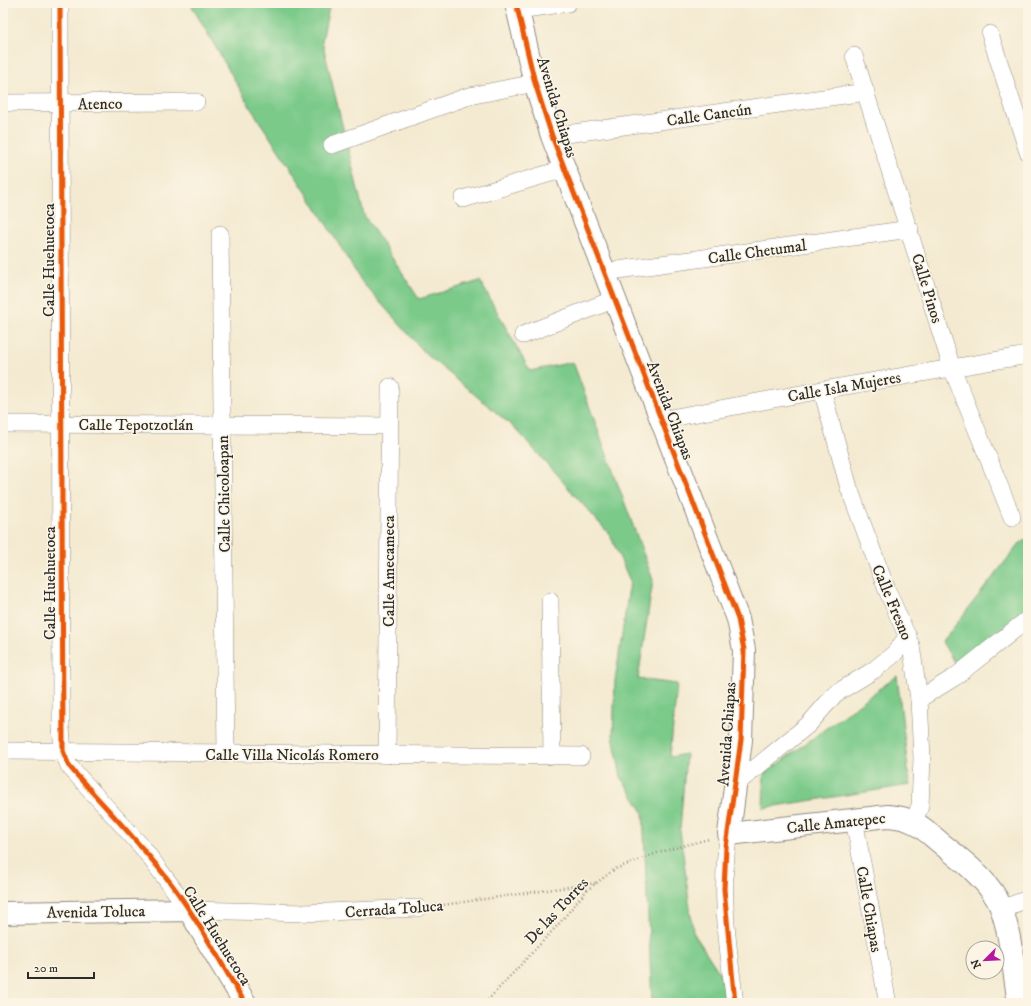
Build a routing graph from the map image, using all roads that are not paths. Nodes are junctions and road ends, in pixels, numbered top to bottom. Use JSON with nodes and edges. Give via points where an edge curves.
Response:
{"nodes":[{"id":1,"x":60,"y":3,"type":"edge"},
{"id":2,"x":568,"y":3,"type":"edge"},
{"id":3,"x":517,"y":7,"type":"edge"},
{"id":4,"x":990,"y":34,"type":"dead end"},
{"id":5,"x":854,"y":56,"type":"dead end"},
{"id":6,"x":536,"y":84,"type":"junction"},
{"id":7,"x":866,"y":92,"type":"junction"},
{"id":8,"x":196,"y":102,"type":"dead end"},
{"id":9,"x":60,"y":103,"type":"junction"},
{"id":10,"x":3,"y":104,"type":"edge"},
{"id":11,"x":552,"y":136,"type":"junction"},
{"id":12,"x":332,"y":145,"type":"dead end"},
{"id":13,"x":1028,"y":152,"type":"edge"},
{"id":14,"x":564,"y":169,"type":"junction"},
{"id":15,"x":463,"y":199,"type":"dead end"},
{"id":16,"x":910,"y":229,"type":"junction"},
{"id":17,"x":220,"y":234,"type":"dead end"},
{"id":18,"x":604,"y":272,"type":"junction"},
{"id":19,"x":615,"y":299,"type":"junction"},
{"id":20,"x":523,"y":335,"type":"dead end"},
{"id":21,"x":1028,"y":355,"type":"edge"},
{"id":22,"x":952,"y":368,"type":"junction"},
{"id":23,"x":390,"y":387,"type":"dead end"},
{"id":24,"x":822,"y":390,"type":"junction"},
{"id":25,"x":660,"y":420,"type":"junction"},
{"id":26,"x":3,"y":424,"type":"edge"},
{"id":27,"x":62,"y":424,"type":"junction"},
{"id":28,"x":222,"y":425,"type":"junction"},
{"id":29,"x":388,"y":426,"type":"junction"},
{"id":30,"x":1012,"y":517,"type":"dead end"},
{"id":31,"x":550,"y":601,"type":"dead end"},
{"id":32,"x":1028,"y":619,"type":"edge"},
{"id":33,"x":908,"y":636,"type":"junction"},
{"id":34,"x":919,"y":699,"type":"junction"},
{"id":35,"x":63,"y":751,"type":"junction"},
{"id":36,"x":3,"y":752,"type":"edge"},
{"id":37,"x":226,"y":754,"type":"junction"},
{"id":38,"x":387,"y":755,"type":"junction"},
{"id":39,"x":552,"y":756,"type":"junction"},
{"id":40,"x":581,"y":756,"type":"dead end"},
{"id":41,"x":736,"y":784,"type":"junction"},
{"id":42,"x":854,"y":819,"type":"junction"},
{"id":43,"x":914,"y":821,"type":"junction"},
{"id":44,"x":729,"y":834,"type":"junction"},
{"id":45,"x":1028,"y":899,"type":"edge"},
{"id":46,"x":418,"y":908,"type":"road end"},
{"id":47,"x":1001,"y":909,"type":"junction"},
{"id":48,"x":189,"y":910,"type":"junction"},
{"id":49,"x":3,"y":913,"type":"edge"},
{"id":50,"x":887,"y":999,"type":"dead end"},
{"id":51,"x":245,"y":1003,"type":"edge"},
{"id":52,"x":735,"y":1003,"type":"edge"},
{"id":53,"x":1019,"y":1003,"type":"edge"}],
"edges":[{"from":1,"to":9,"type":"street","name":"Calle Huehuetoca"},
{"from":2,"to":3,"type":"street"},
{"from":3,"to":6,"type":"street","name":"Avenida Chiapas"},
{"from":4,"to":13,"type":"street"},
{"from":5,"to":7,"type":"street","name":"Calle Pinos"},
{"from":6,"to":11,"type":"street","name":"Avenida Chiapas"},
{"from":6,"to":12,"type":"street","via":[[469,96]]},
{"from":7,"to":11,"type":"street","name":"Calle Cancún"},
{"from":7,"to":16,"type":"street","name":"Calle Pinos"},
{"from":8,"to":9,"type":"street","name":"Atenco"},
{"from":9,"to":10,"type":"street","name":"Atenco"},
{"from":9,"to":27,"type":"street","name":"Calle Huehuetoca"},
{"from":11,"to":14,"type":"street","name":"Avenida Chiapas"},
{"from":14,"to":15,"type":"street"},
{"from":14,"to":18,"type":"street","name":"Avenida Chiapas"},
{"from":16,"to":18,"type":"street","name":"Calle Chetumal"},
{"from":16,"to":22,"type":"street","name":"Calle Pinos"},
{"from":17,"to":28,"type":"street","name":"Calle Chicoloapan"},
{"from":18,"to":19,"type":"street","name":"Avenida Chiapas"},
{"from":19,"to":20,"type":"street"},
{"from":19,"to":25,"type":"street","name":"Avenida Chiapas"},
{"from":21,"to":22,"type":"street","name":"Calle Isla Mujeres"},
{"from":22,"to":24,"type":"street","name":"Calle Isla Mujeres"},
{"from":22,"to":30,"type":"street","name":"Calle Pinos"},
{"from":23,"to":29,"type":"street","name":"Calle Amecameca"},
{"from":24,"to":25,"type":"street","name":"Calle Isla Mujeres"},
{"from":24,"to":33,"type":"street","name":"Calle Fresno","via":[[849,488],[887,590]]},
{"from":25,"to":41,"type":"street","name":"Avenida Chiapas","via":[[742,634],[742,732]]},
{"from":26,"to":27,"type":"street","name":"Calle Tepotzotlán"},
{"from":27,"to":28,"type":"street","name":"Calle Tepotzotlán"},
{"from":27,"to":35,"type":"street","name":"Calle Huehuetoca"},
{"from":28,"to":29,"type":"street","name":"Calle Tepotzotlán"},
{"from":28,"to":37,"type":"street","name":"Calle Chicoloapan"},
{"from":29,"to":38,"type":"street","name":"Calle Amecameca"},
{"from":31,"to":39,"type":"street"},
{"from":32,"to":34,"type":"street","via":[[955,677]]},
{"from":33,"to":34,"type":"street","name":"Calle Fresno","via":[[914,656]]},
{"from":33,"to":41,"type":"street","via":[[894,654],[874,670],[834,694],[809,724]]},
{"from":34,"to":43,"type":"street","name":"Calle Fresno","via":[[921,792],[920,806]]},
{"from":35,"to":36,"type":"street","name":"Calle Villa Nicolás Romero"},
{"from":35,"to":37,"type":"street","name":"Calle Villa Nicolás Romero"},
{"from":35,"to":48,"type":"street","name":"Calle Huehuetoca","via":[[69,766],[143,848]]},
{"from":37,"to":38,"type":"street","name":"Calle Villa Nicolás Romero"},
{"from":38,"to":39,"type":"street","name":"Calle Villa Nicolás Romero"},
{"from":39,"to":40,"type":"street","name":"Calle Villa Nicolás Romero"},
{"from":41,"to":44,"type":"street","name":"Avenida Chiapas"},
{"from":42,"to":43,"type":"street","name":"Calle Amatepec","via":[[888,816]]},
{"from":42,"to":44,"type":"street","name":"Calle Amatepec"},
{"from":42,"to":50,"type":"street","name":"Calle Chiapas"},
{"from":43,"to":47,"type":"street","name":"Calle Amatepec","via":[[968,864],[987,886]]},
{"from":44,"to":52,"type":"street","via":[[724,889]]},
{"from":45,"to":47,"type":"street"},
{"from":46,"to":48,"type":"street","name":"Cerrada Toluca","via":[[305,913]]},
{"from":47,"to":53,"type":"street","name":"Calle Amatepec"},
{"from":48,"to":49,"type":"street","name":"Avenida Toluca"},
{"from":48,"to":51,"type":"street","name":"Calle Huehuetoca"}]}
